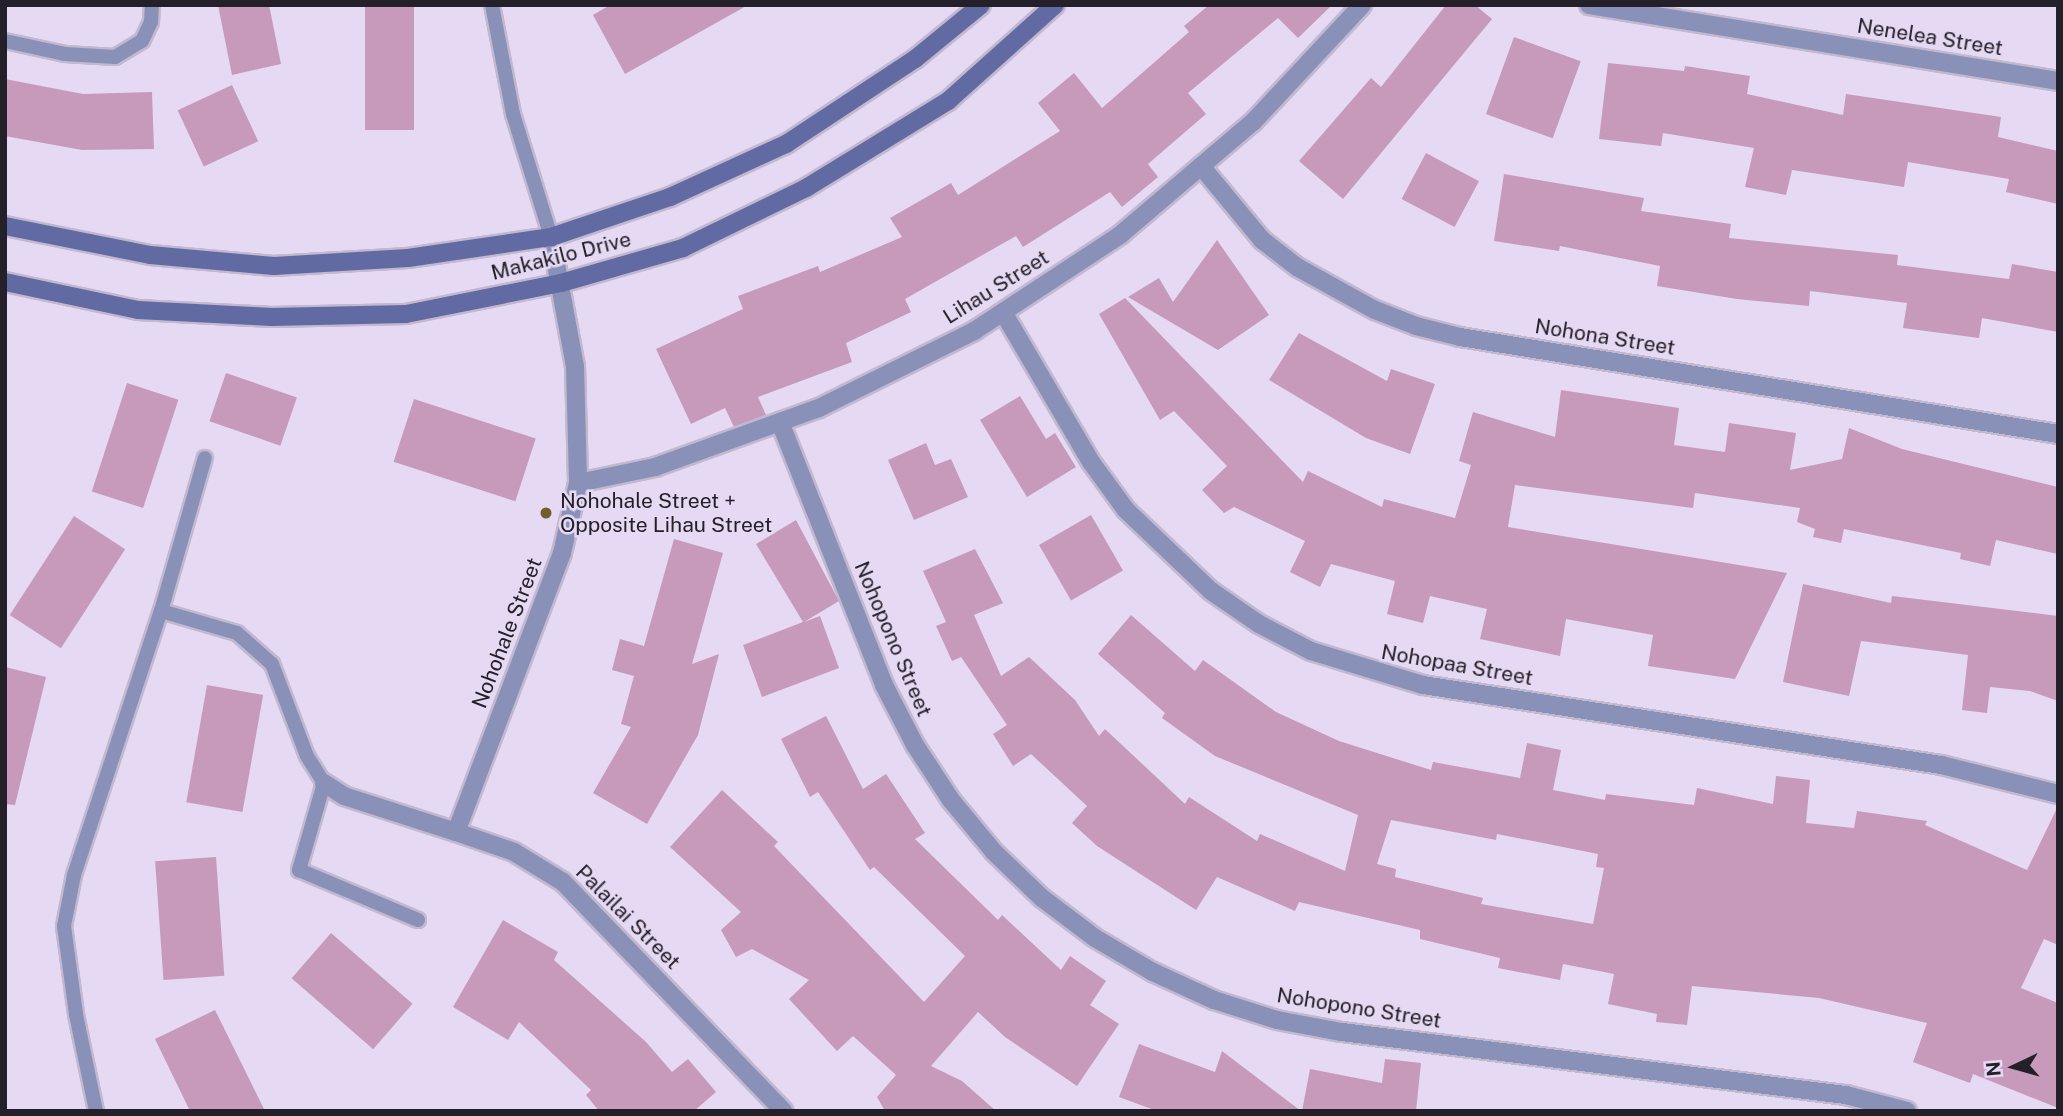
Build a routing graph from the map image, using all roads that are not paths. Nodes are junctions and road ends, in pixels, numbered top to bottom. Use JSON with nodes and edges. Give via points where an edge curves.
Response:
{"nodes":[{"id":1,"x":152,"y":5,"type":"edge"},
{"id":2,"x":492,"y":5,"type":"edge"},
{"id":3,"x":981,"y":5,"type":"edge"},
{"id":4,"x":1055,"y":5,"type":"edge"},
{"id":5,"x":1362,"y":5,"type":"edge"},
{"id":6,"x":1588,"y":5,"type":"edge"},
{"id":7,"x":5,"y":41,"type":"edge"},
{"id":8,"x":2058,"y":81,"type":"edge"},
{"id":9,"x":1201,"y":166,"type":"junction"},
{"id":10,"x":5,"y":226,"type":"edge"},
{"id":11,"x":551,"y":237,"type":"junction"},
{"id":12,"x":5,"y":282,"type":"edge"},
{"id":13,"x":561,"y":283,"type":"junction"},
{"id":14,"x":1003,"y":312,"type":"junction"},
{"id":15,"x":780,"y":422,"type":"junction"},
{"id":16,"x":2058,"y":434,"type":"edge"},
{"id":17,"x":205,"y":458,"type":"dead end"},
{"id":18,"x":578,"y":483,"type":"junction"},
{"id":19,"x":161,"y":611,"type":"junction"},
{"id":20,"x":324,"y":783,"type":"junction"},
{"id":21,"x":2058,"y":794,"type":"edge"},
{"id":22,"x":456,"y":832,"type":"junction"},
{"id":23,"x":418,"y":920,"type":"dead end"},
{"id":24,"x":96,"y":1111,"type":"edge"},
{"id":25,"x":783,"y":1111,"type":"edge"},
{"id":26,"x":1907,"y":1111,"type":"edge"}],
"edges":[{"from":1,"to":7,"type":"lane","via":[[151,22],[142,41],[115,57],[65,54]]},
{"from":2,"to":11,"type":"lane","via":[[513,114]]},
{"from":3,"to":11,"type":"main road","name":"Makakilo Drive","via":[[915,59],[786,144],[670,197]]},
{"from":4,"to":13,"type":"main road","name":"Makakilo Drive","via":[[948,102],[806,188],[683,248]]},
{"from":5,"to":9,"type":"street","name":"Lihau Street","via":[[1253,122]]},
{"from":6,"to":8,"type":"street","name":"Nenelea Street"},
{"from":9,"to":14,"type":"street","name":"Lihau Street","via":[[1120,235]]},
{"from":9,"to":16,"type":"street","name":"Nohona Street","via":[[1262,240],[1297,267],[1375,310],[1416,326]]},
{"from":10,"to":11,"type":"main road","name":"Makakilo Drive","via":[[150,256],[274,266],[408,258]]},
{"from":11,"to":13,"type":"street","name":"Nohohale Street"},
{"from":12,"to":13,"type":"main road","name":"Makakilo Drive","via":[[138,310],[272,317],[406,314]]},
{"from":13,"to":18,"type":"street","name":"Nohohale Street","via":[[575,366]]},
{"from":14,"to":15,"type":"street","name":"Lihau Street","via":[[819,408]]},
{"from":14,"to":21,"type":"street","name":"Nohopaa Street","via":[[1091,462],[1126,510],[1211,591],[1259,624],[1311,650],[1423,685],[1941,765]]},
{"from":15,"to":18,"type":"street","name":"Lihau Street","via":[[655,467]]},
{"from":15,"to":26,"type":"street","name":"Nohopono Street","via":[[884,685],[915,745],[951,800],[994,852],[1042,898],[1096,938],[1202,994],[1277,1020],[1342,1032],[1846,1094]]},
{"from":17,"to":19,"type":"lane"},
{"from":18,"to":22,"type":"street","name":"Nohohale Street","via":[[562,553]]},
{"from":19,"to":20,"type":"lane","via":[[228,629],[260,649],[277,673],[307,757]]},
{"from":19,"to":24,"type":"lane","via":[[75,875],[64,926]]},
{"from":20,"to":22,"type":"street","name":"Palailai Street","via":[[344,796]]},
{"from":20,"to":23,"type":"lane","via":[[299,870]]},
{"from":22,"to":25,"type":"street","name":"Palailai Street","via":[[514,852],[563,882]]}]}
